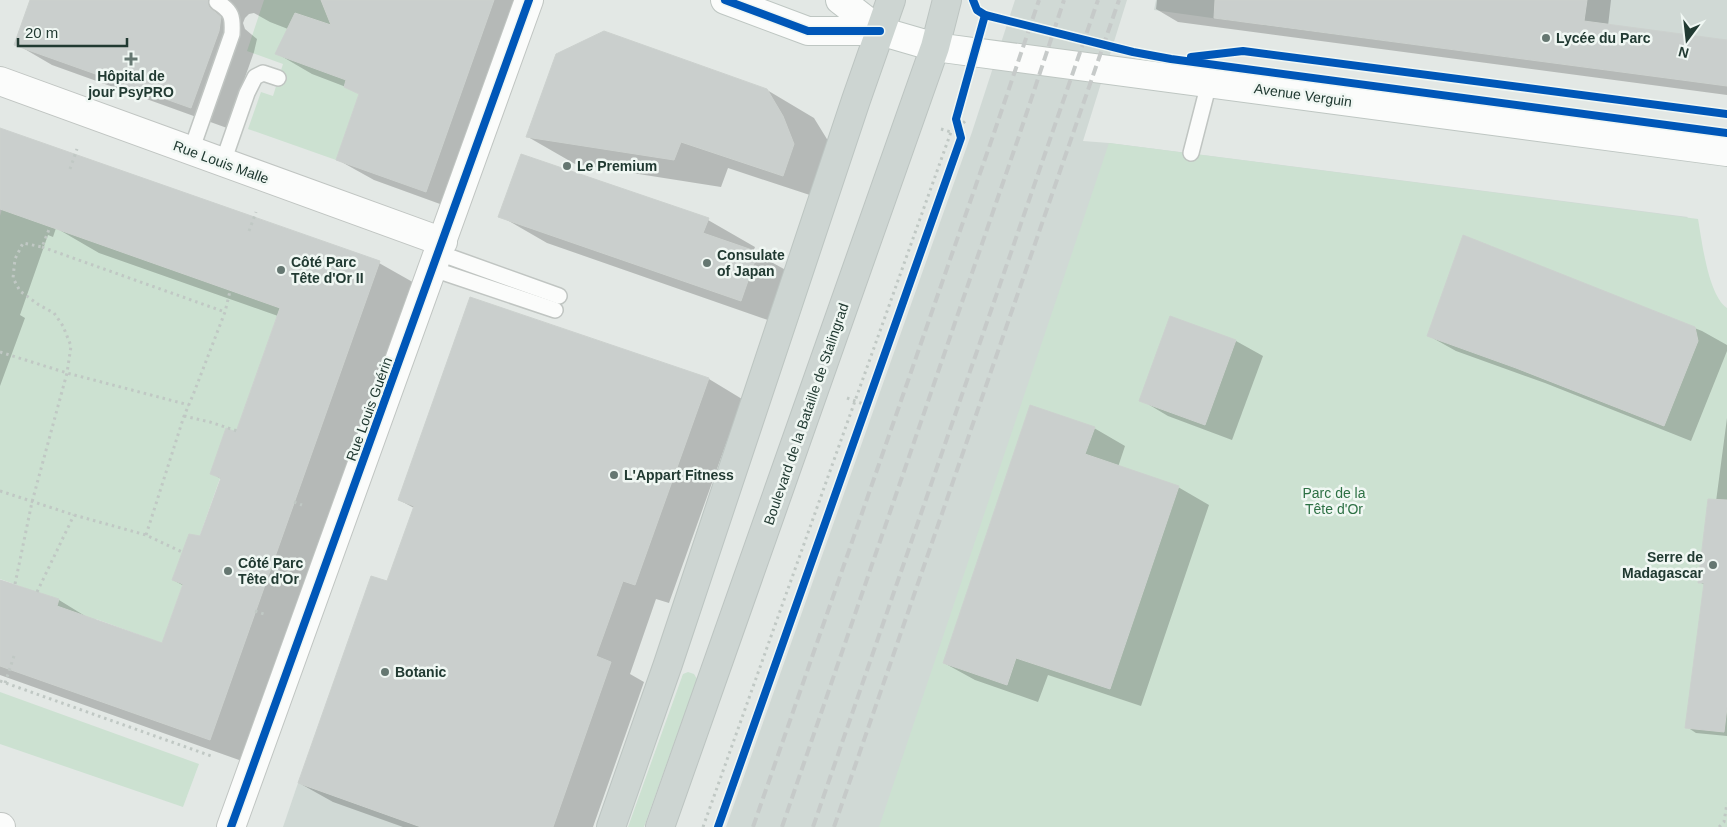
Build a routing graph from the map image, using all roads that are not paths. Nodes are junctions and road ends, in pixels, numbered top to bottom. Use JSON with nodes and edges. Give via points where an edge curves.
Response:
{"nodes":[{"id":1,"x":529,"y":0,"type":"edge"},
{"id":2,"x":725,"y":0,"type":"edge"},
{"id":3,"x":840,"y":0,"type":"edge"},
{"id":4,"x":891,"y":0,"type":"edge"},
{"id":5,"x":947,"y":0,"type":"edge"},
{"id":6,"x":218,"y":2,"type":"dead end"},
{"id":7,"x":880,"y":31,"type":"junction"},
{"id":8,"x":935,"y":46,"type":"junction"},
{"id":9,"x":278,"y":78,"type":"dead end"},
{"id":10,"x":0,"y":81,"type":"edge"},
{"id":11,"x":1209,"y":83,"type":"junction"},
{"id":12,"x":191,"y":151,"type":"junction"},
{"id":13,"x":1727,"y":152,"type":"edge"},
{"id":14,"x":1191,"y":153,"type":"dead end"},
{"id":15,"x":223,"y":162,"type":"junction"},
{"id":16,"x":438,"y":255,"type":"junction"},
{"id":17,"x":557,"y":303,"type":"dead end"},
{"id":18,"x":231,"y":827,"type":"edge"},
{"id":19,"x":611,"y":827,"type":"edge"},
{"id":20,"x":660,"y":827,"type":"edge"}],
"edges":[{"from":1,"to":16,"type":"street","name":"Rue Louis Guérin"},
{"from":2,"to":7,"type":"street","via":[[808,31]]},
{"from":3,"to":7,"type":"street"},
{"from":4,"to":7,"type":"main road"},
{"from":5,"to":8,"type":"main road","name":"Boulevard de la Bataille de Stalingrad"},
{"from":6,"to":12,"type":"lane","via":[[227,8],[233,19],[232,34]]},
{"from":7,"to":8,"type":"street","name":"Avenue Verguin"},
{"from":7,"to":19,"type":"main road"},
{"from":8,"to":11,"type":"street","name":"Avenue Verguin"},
{"from":8,"to":20,"type":"main road","name":"Boulevard de la Bataille de Stalingrad"},
{"from":9,"to":15,"type":"lane","via":[[263,73],[255,77]]},
{"from":10,"to":12,"type":"street","name":"Rue Louis Malle"},
{"from":11,"to":13,"type":"street","name":"Avenue Verguin"},
{"from":11,"to":14,"type":"lane"},
{"from":12,"to":15,"type":"street","name":"Rue Louis Malle"},
{"from":15,"to":16,"type":"street","name":"Rue Louis Malle"},
{"from":16,"to":17,"type":"lane"},
{"from":16,"to":18,"type":"street","name":"Rue Louis Guérin"}]}
